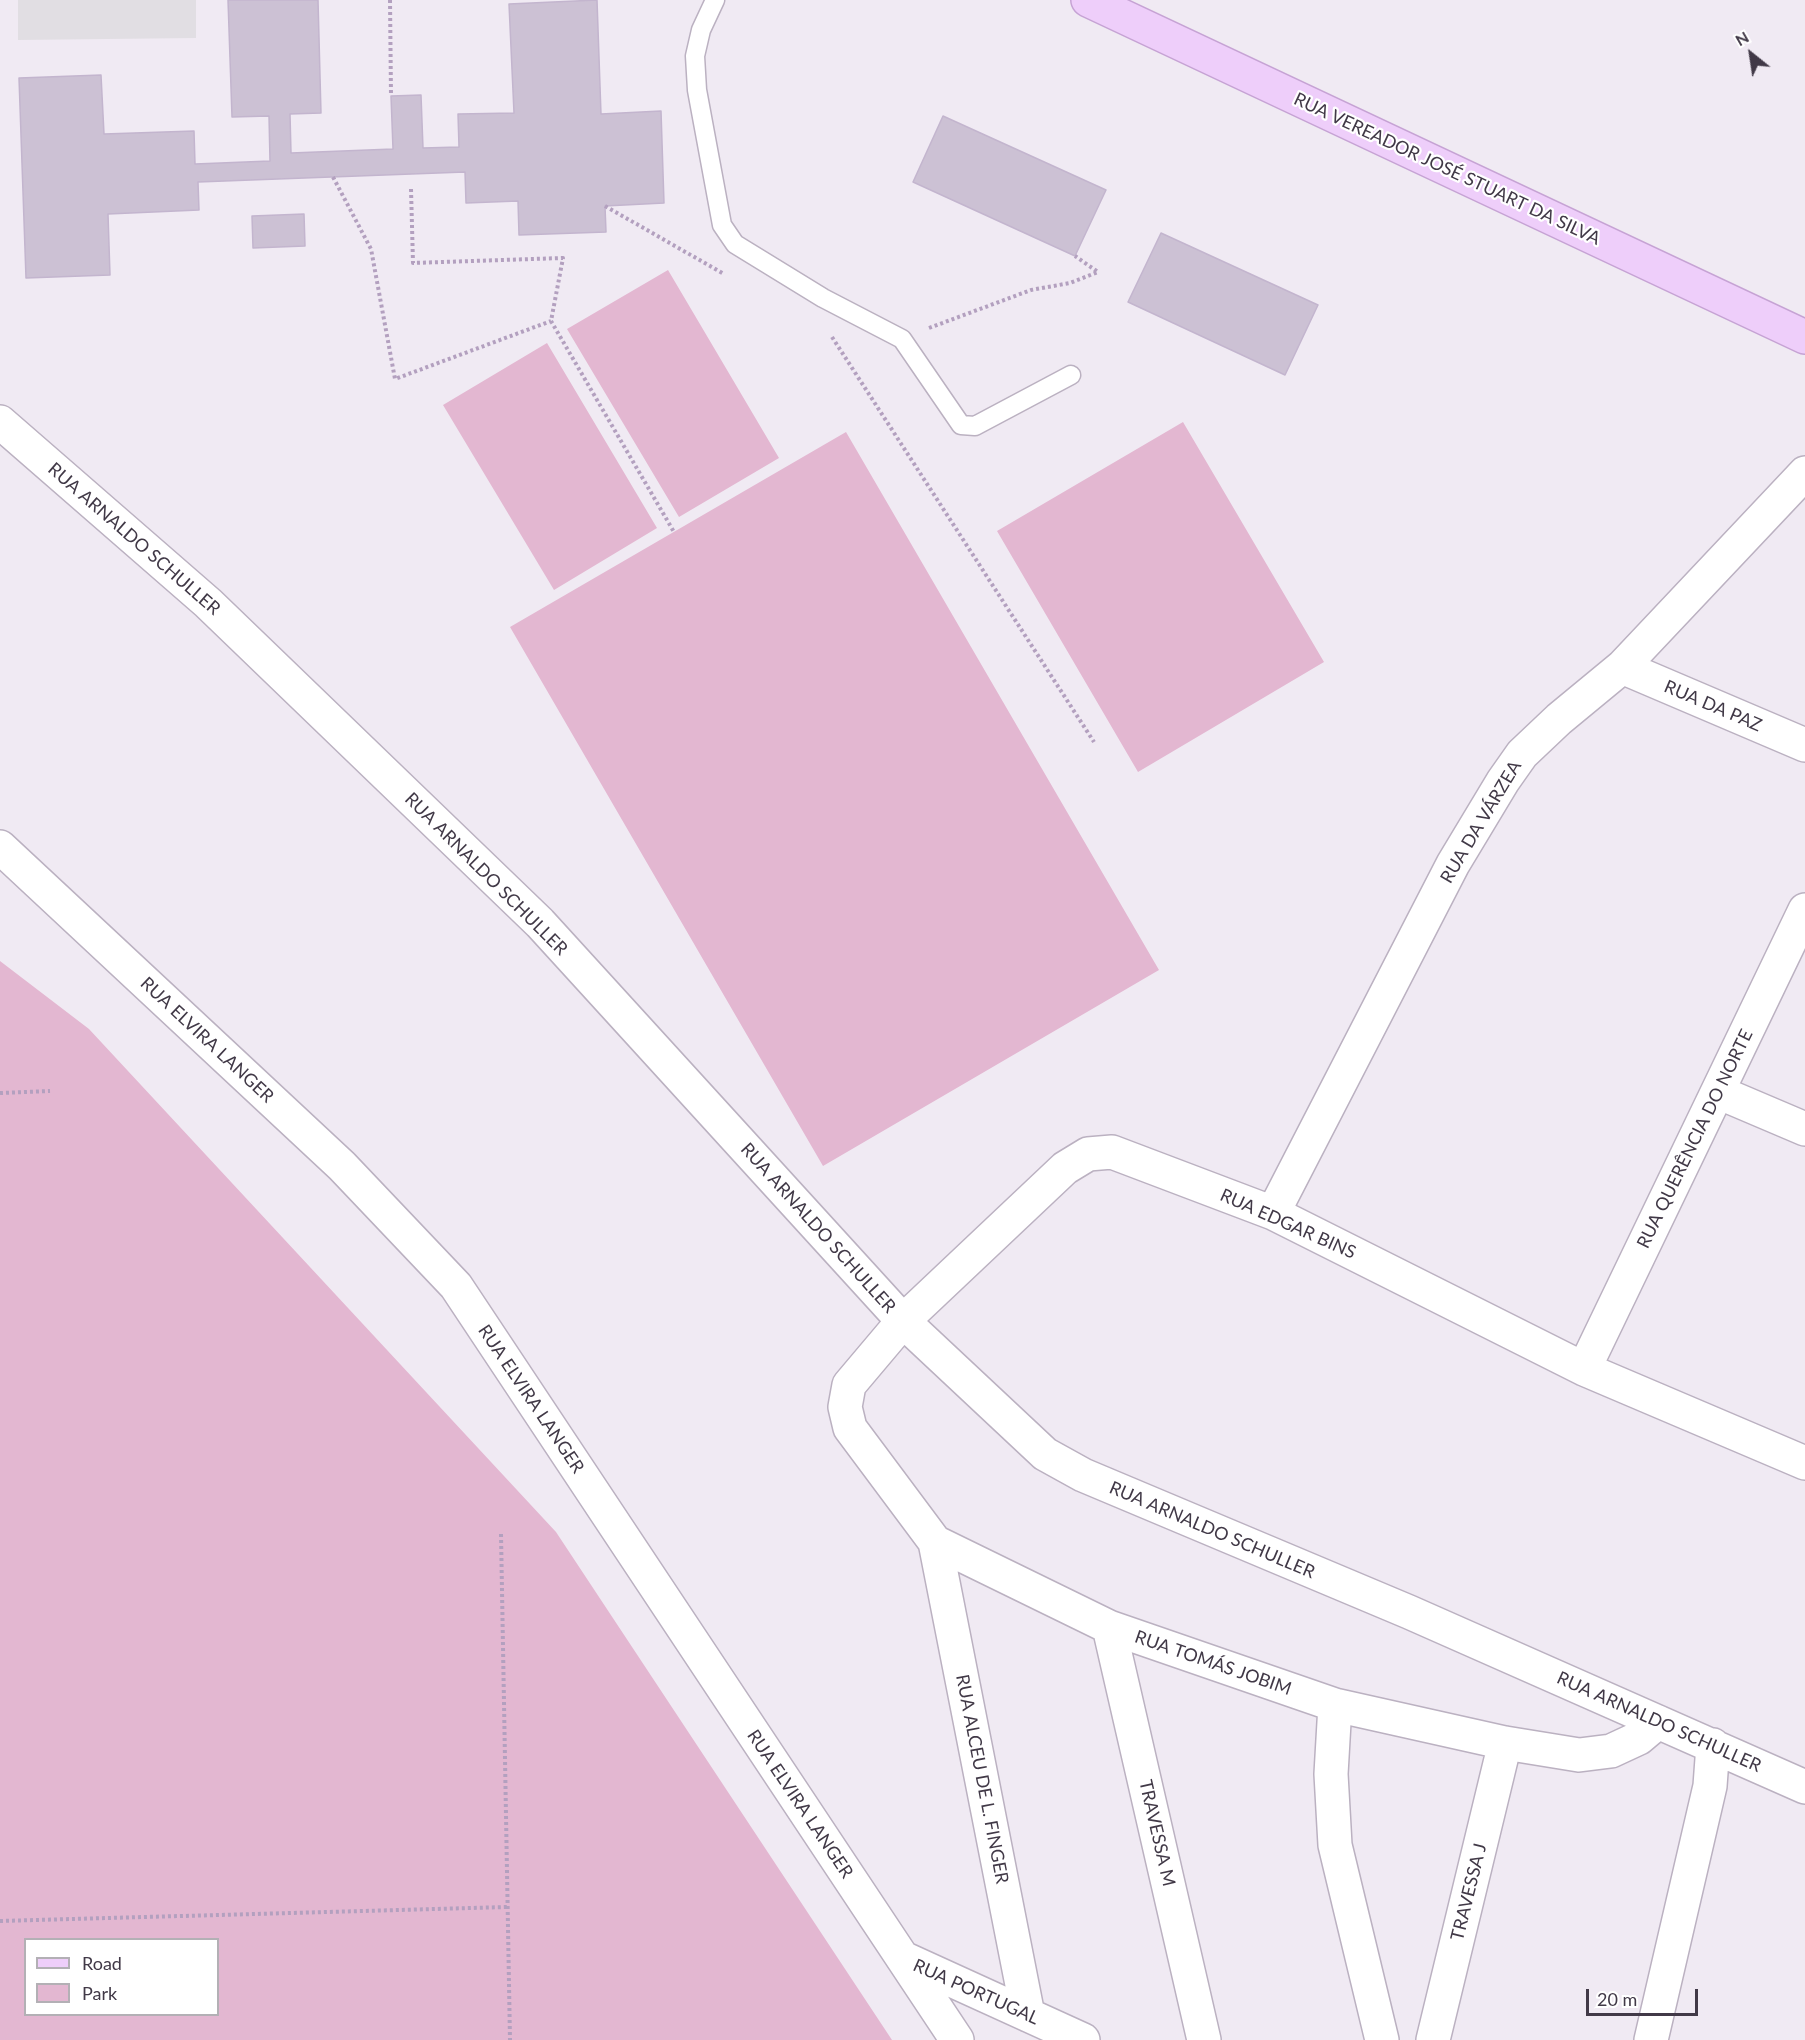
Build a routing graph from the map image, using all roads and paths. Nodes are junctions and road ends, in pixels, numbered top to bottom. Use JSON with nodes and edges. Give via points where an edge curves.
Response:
{"nodes":[{"id":1,"x":390,"y":0,"type":"edge"},
{"id":2,"x":714,"y":0,"type":"edge"},
{"id":3,"x":1088,"y":0,"type":"edge"},
{"id":4,"x":391,"y":96,"type":"dead end"},
{"id":5,"x":333,"y":177,"type":"dead end"},
{"id":6,"x":411,"y":189,"type":"dead end"},
{"id":7,"x":551,"y":321,"type":"junction"},
{"id":8,"x":831,"y":336,"type":"dead end"},
{"id":9,"x":1805,"y":337,"type":"edge"},
{"id":10,"x":1071,"y":375,"type":"dead end"},
{"id":11,"x":0,"y":422,"type":"edge"},
{"id":12,"x":1805,"y":473,"type":"edge"},
{"id":13,"x":674,"y":532,"type":"dead end"},
{"id":14,"x":1622,"y":667,"type":"junction"},
{"id":15,"x":1094,"y":742,"type":"dead end"},
{"id":16,"x":1805,"y":745,"type":"edge"},
{"id":17,"x":0,"y":847,"type":"edge"},
{"id":18,"x":1805,"y":910,"type":"edge"},
{"id":19,"x":50,"y":1091,"type":"dead end"},
{"id":20,"x":1718,"y":1092,"type":"junction"},
{"id":21,"x":0,"y":1093,"type":"edge"},
{"id":22,"x":1805,"y":1129,"type":"edge"},
{"id":23,"x":1273,"y":1213,"type":"junction"},
{"id":24,"x":903,"y":1321,"type":"junction"},
{"id":25,"x":1584,"y":1369,"type":"junction"},
{"id":26,"x":845,"y":1407,"type":"joint"},
{"id":27,"x":1805,"y":1463,"type":"edge"},
{"id":28,"x":501,"y":1534,"type":"dead end"},
{"id":29,"x":935,"y":1542,"type":"junction"},
{"id":30,"x":1109,"y":1627,"type":"junction"},
{"id":31,"x":1335,"y":1705,"type":"junction"},
{"id":32,"x":1658,"y":1722,"type":"junction"},
{"id":33,"x":1505,"y":1743,"type":"junction"},
{"id":34,"x":1713,"y":1745,"type":"junction"},
{"id":35,"x":1805,"y":1787,"type":"edge"},
{"id":36,"x":508,"y":1907,"type":"junction"},
{"id":37,"x":0,"y":1921,"type":"edge"},
{"id":38,"x":903,"y":1958,"type":"junction"},
{"id":39,"x":1028,"y":2015,"type":"junction"},
{"id":40,"x":510,"y":2040,"type":"edge"},
{"id":41,"x":957,"y":2040,"type":"edge"},
{"id":42,"x":1083,"y":2040,"type":"edge"},
{"id":43,"x":1204,"y":2040,"type":"edge"},
{"id":44,"x":1382,"y":2040,"type":"edge"},
{"id":45,"x":1433,"y":2040,"type":"edge"},
{"id":46,"x":1651,"y":2040,"type":"edge"}],
"edges":[{"from":1,"to":4,"type":"path"},
{"from":2,"to":10,"type":"lane","via":[[695,56],[697,90],[722,225],[735,244],[823,298],[902,339],[961,425],[975,426]]},
{"from":3,"to":9,"type":"main road","name":"RUA VEREADOR JOSÉ STUART DA SILVA"},
{"from":5,"to":7,"type":"path","via":[[371,249],[395,380]]},
{"from":6,"to":7,"type":"path","via":[[413,263],[563,258]]},
{"from":7,"to":13,"type":"path"},
{"from":8,"to":15,"type":"path"},
{"from":11,"to":24,"type":"street","name":"RUA ARNALDO SCHULLER","via":[[208,603],[540,923]]},
{"from":12,"to":14,"type":"street","name":"RUA DA VÁRZEA"},
{"from":14,"to":16,"type":"street","name":"RUA DA PAZ"},
{"from":14,"to":23,"type":"street","name":"RUA DA VÁRZEA","via":[[1522,754],[1503,781],[1453,864]]},
{"from":17,"to":38,"type":"street","name":"RUA ELVIRA LANGER","via":[[342,1166],[456,1286]]},
{"from":18,"to":20,"type":"street","name":"RUA QUERÊNCIA DO NORTE"},
{"from":19,"to":21,"type":"path"},
{"from":20,"to":22,"type":"street"},
{"from":20,"to":25,"type":"street","name":"RUA QUERÊNCIA DO NORTE"},
{"from":23,"to":24,"type":"street","name":"RUA EDGAR BINS","via":[[1112,1152],[1088,1154],[1065,1168]]},
{"from":23,"to":25,"type":"street","name":"RUA EDGAR BINS"},
{"from":24,"to":26,"type":"street","name":"RUA EDGAR BINS","via":[[849,1385]]},
{"from":24,"to":32,"type":"street","name":"RUA ARNALDO SCHULLER","via":[[1045,1454],[1083,1475]]},
{"from":25,"to":27,"type":"street","name":"RUA EDGAR BINS"},
{"from":26,"to":29,"type":"street","name":"RUA TOMÁS JOBIM","via":[[850,1428]]},
{"from":28,"to":36,"type":"path"},
{"from":29,"to":30,"type":"street","name":"RUA TOMÁS JOBIM"},
{"from":29,"to":39,"type":"street","name":"RUA ALCEU DE L. FINGER"},
{"from":30,"to":31,"type":"street","name":"RUA TOMÁS JOBIM"},
{"from":30,"to":43,"type":"street","name":"TRAVESSA M"},
{"from":31,"to":33,"type":"street","name":"RUA TOMÁS JOBIM"},
{"from":31,"to":44,"type":"street","via":[[1331,1774],[1335,1845]]},
{"from":32,"to":33,"type":"street","name":"RUA TOMÁS JOBIM","via":[[1639,1738],[1611,1750],[1579,1755]]},
{"from":32,"to":34,"type":"street","name":"RUA ARNALDO SCHULLER"},
{"from":33,"to":45,"type":"street","name":"TRAVESSA J"},
{"from":34,"to":35,"type":"street","name":"RUA ARNALDO SCHULLER"},
{"from":34,"to":46,"type":"street","via":[[1710,1786]]},
{"from":36,"to":37,"type":"path"},
{"from":36,"to":40,"type":"path"},
{"from":38,"to":39,"type":"street","name":"RUA PORTUGAL"},
{"from":38,"to":41,"type":"street","name":"RUA ELVIRA LANGER"},
{"from":39,"to":42,"type":"street","name":"RUA PORTUGAL"}]}
